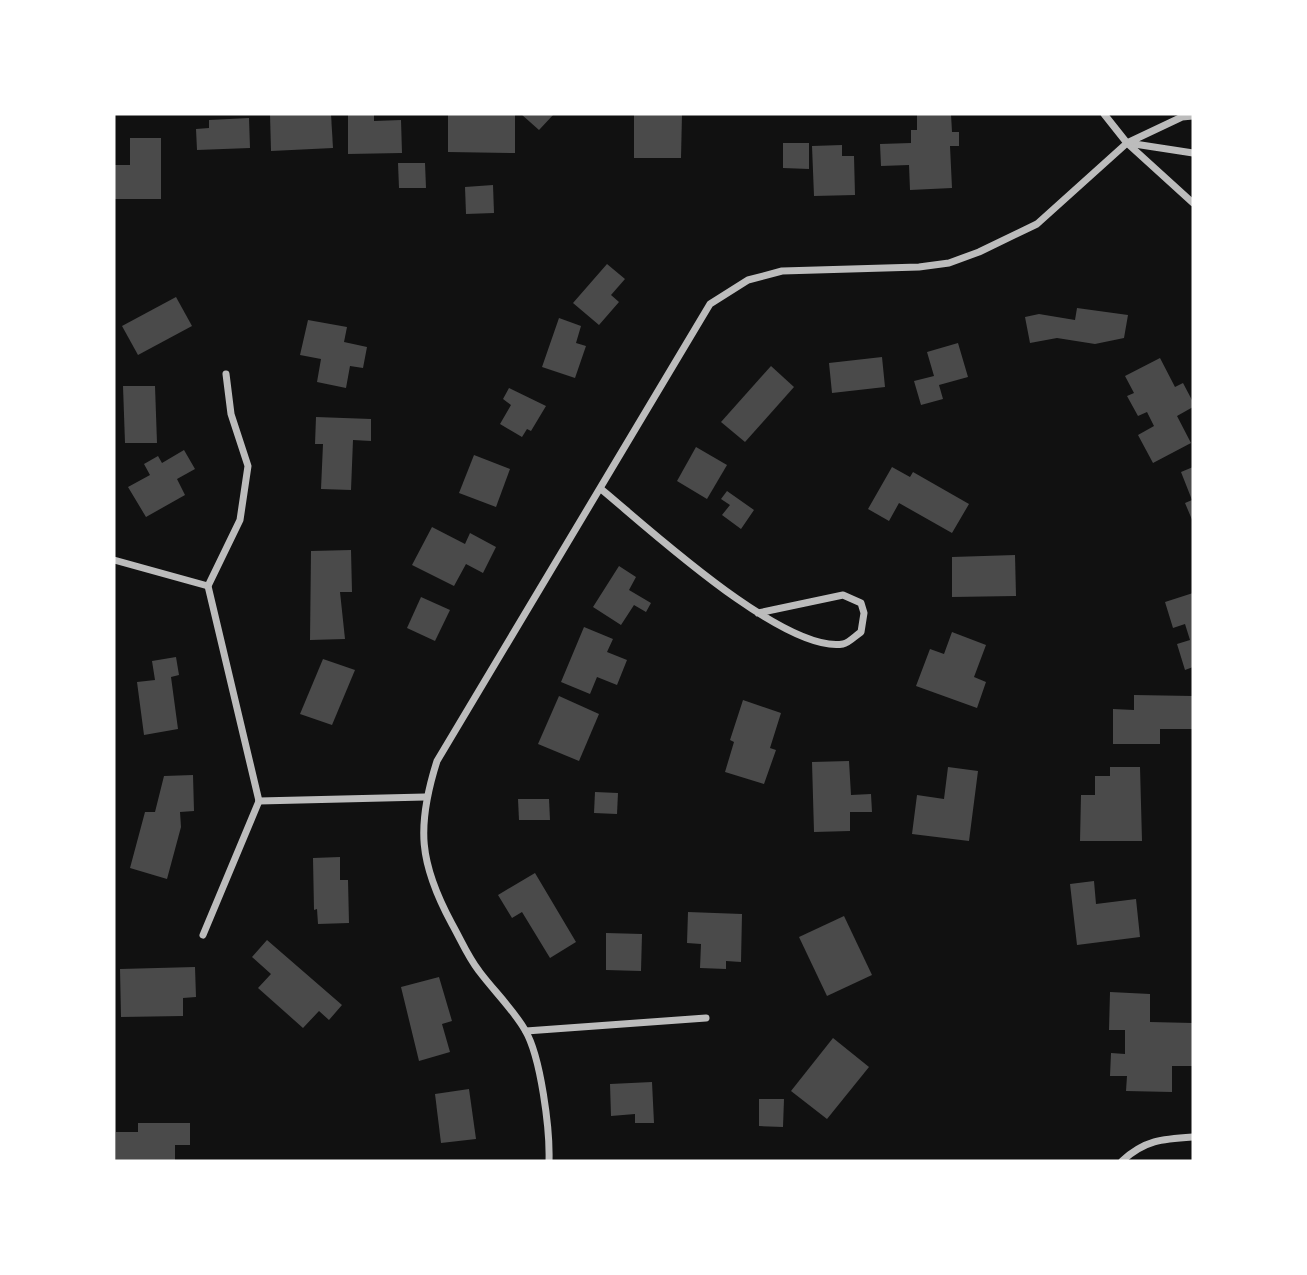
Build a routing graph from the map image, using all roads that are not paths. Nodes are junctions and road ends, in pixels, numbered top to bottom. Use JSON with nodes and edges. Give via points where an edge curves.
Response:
{"nodes":[{"id":1,"x":1104,"y":114,"type":"edge"},
{"id":2,"x":1193,"y":116,"type":"edge"},
{"id":3,"x":1128,"y":143,"type":"junction"},
{"id":4,"x":1193,"y":153,"type":"edge"},
{"id":5,"x":1193,"y":203,"type":"edge"},
{"id":6,"x":226,"y":374,"type":"dead end"},
{"id":7,"x":601,"y":488,"type":"junction"},
{"id":8,"x":114,"y":560,"type":"edge"},
{"id":9,"x":208,"y":586,"type":"junction"},
{"id":10,"x":758,"y":613,"type":"junction"},
{"id":11,"x":425,"y":797,"type":"junction"},
{"id":12,"x":259,"y":802,"type":"junction"},
{"id":13,"x":203,"y":935,"type":"dead end"},
{"id":14,"x":706,"y":1018,"type":"dead end"},
{"id":15,"x":526,"y":1031,"type":"junction"},
{"id":16,"x":1193,"y":1137,"type":"edge"},
{"id":17,"x":549,"y":1161,"type":"edge"},
{"id":18,"x":1122,"y":1161,"type":"edge"}],
"edges":[{"from":1,"to":3,"type":"street"},
{"from":2,"to":3,"type":"street"},
{"from":3,"to":4,"type":"street"},
{"from":3,"to":5,"type":"street"},
{"from":3,"to":7,"type":"street","via":[[1037,224],[989,248],[949,263],[919,267],[782,271],[748,280],[710,304]]},
{"from":6,"to":9,"type":"street","via":[[231,414],[248,466],[240,520]]},
{"from":7,"to":10,"type":"street","via":[[713,583]]},
{"from":7,"to":11,"type":"street","via":[[437,761]]},
{"from":8,"to":9,"type":"street"},
{"from":9,"to":12,"type":"street"},
{"from":10,"to":10,"type":"street","via":[[843,595],[861,603],[864,613],[861,632],[845,644],[827,644]]},
{"from":11,"to":12,"type":"street"},
{"from":11,"to":15,"type":"street","via":[[421,830],[434,891],[476,968]]},
{"from":12,"to":13,"type":"street"},
{"from":14,"to":15,"type":"street"},
{"from":15,"to":17,"type":"street","via":[[539,1076]]},
{"from":16,"to":18,"type":"street","via":[[1138,1146]]}]}
